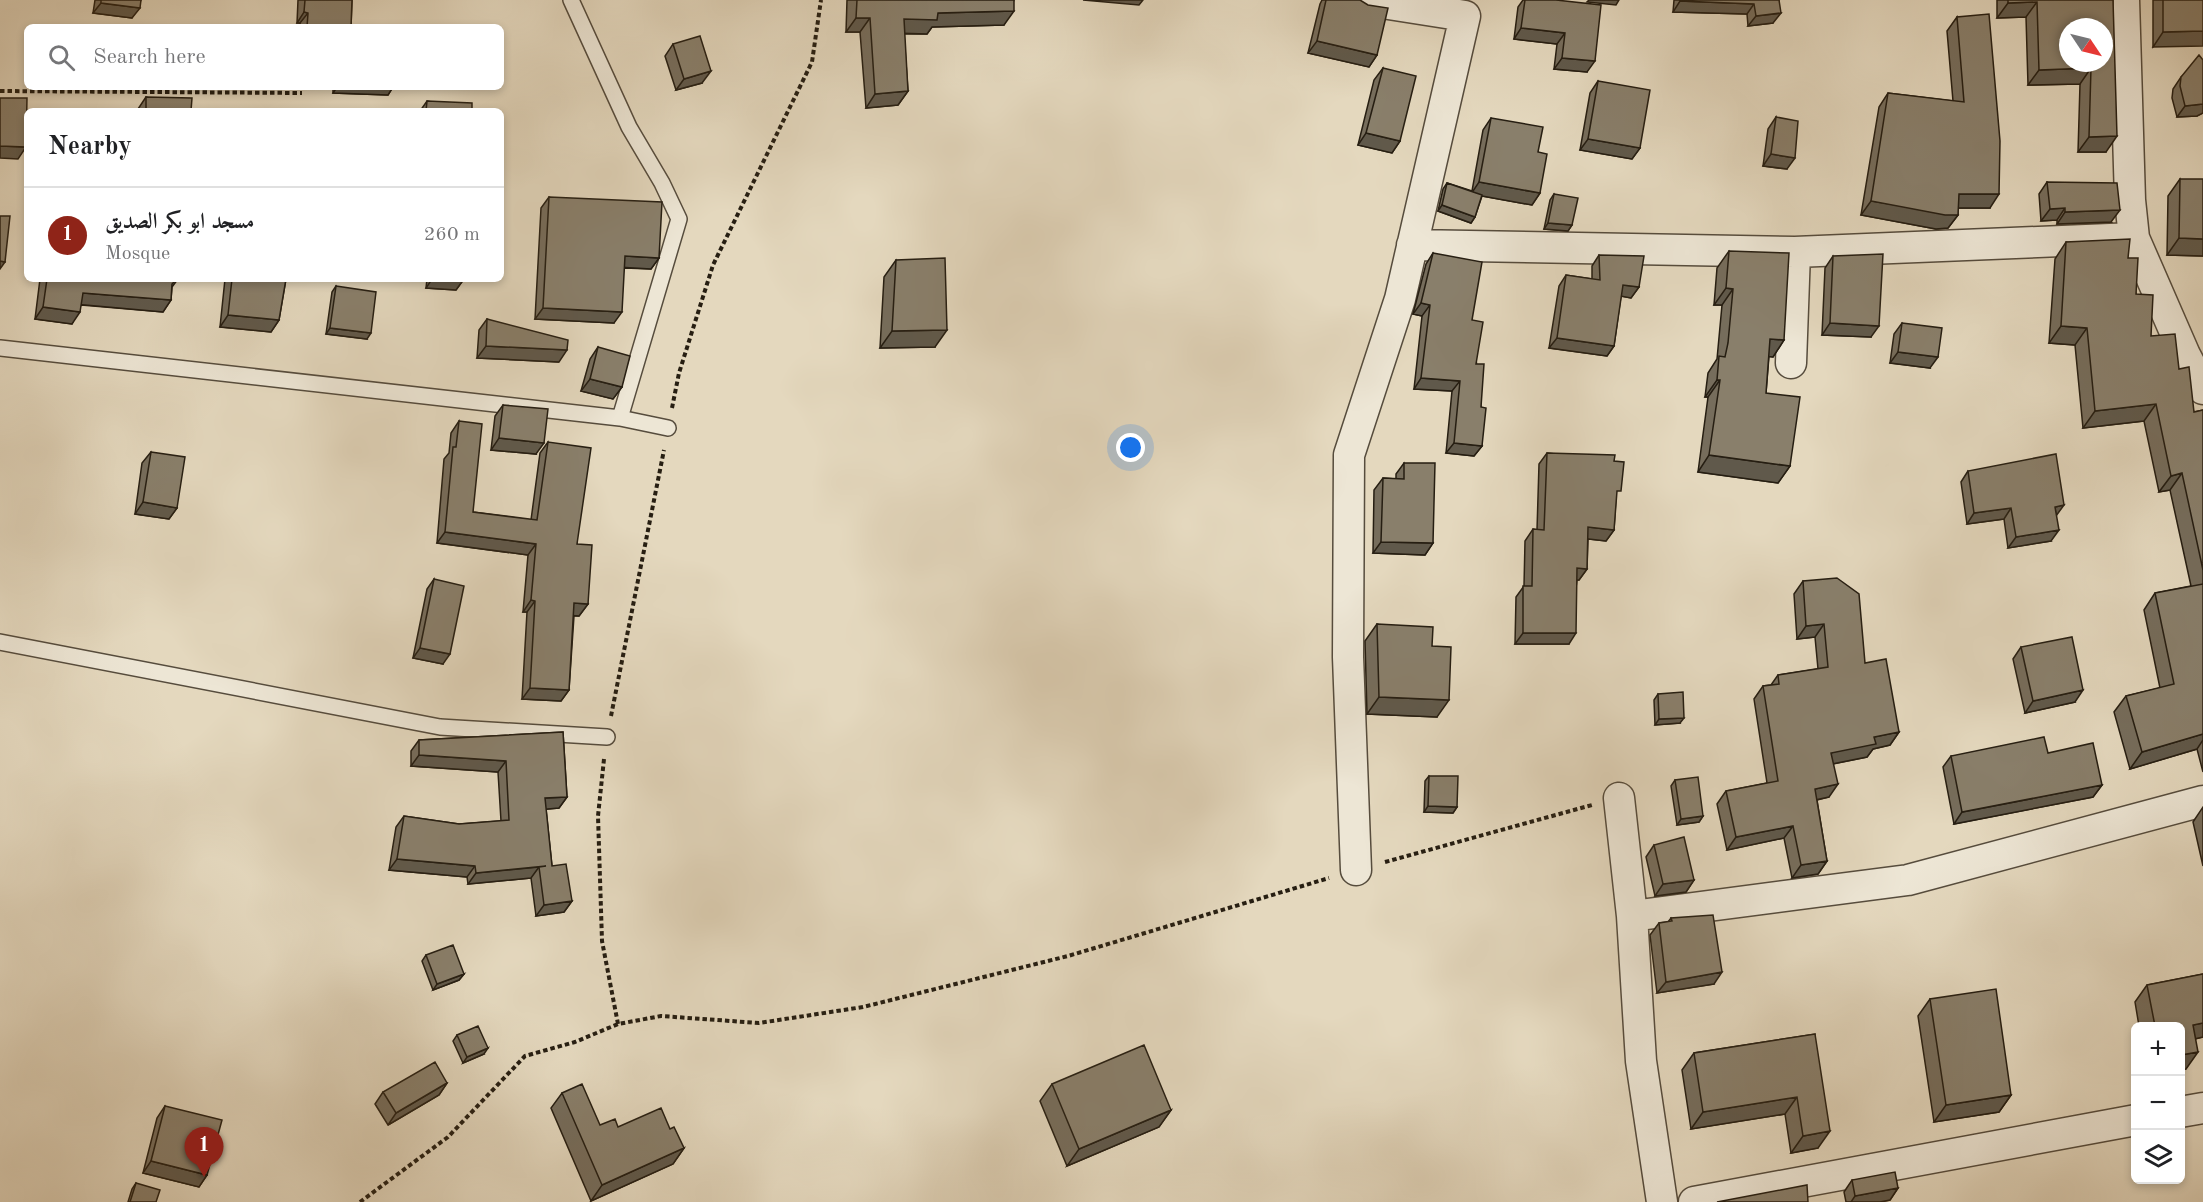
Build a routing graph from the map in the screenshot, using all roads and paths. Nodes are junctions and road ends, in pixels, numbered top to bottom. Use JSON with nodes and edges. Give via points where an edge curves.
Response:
{"nodes":[{"id":1,"x":572,"y":0,"type":"edge"},
{"id":2,"x":821,"y":0,"type":"edge"},
{"id":3,"x":1362,"y":0,"type":"edge"},
{"id":4,"x":2124,"y":0,"type":"edge"},
{"id":5,"x":0,"y":90,"type":"edge"},
{"id":6,"x":302,"y":93,"type":"dead end"},
{"id":7,"x":2134,"y":238,"type":"junction"},
{"id":8,"x":1412,"y":245,"type":"junction"},
{"id":9,"x":1795,"y":252,"type":"junction"},
{"id":10,"x":0,"y":348,"type":"edge"},
{"id":11,"x":1791,"y":363,"type":"dead end"},
{"id":12,"x":2203,"y":389,"type":"edge"},
{"id":13,"x":620,"y":418,"type":"junction"},
{"id":14,"x":668,"y":428,"type":"junction"},
{"id":15,"x":0,"y":642,"type":"edge"},
{"id":16,"x":607,"y":737,"type":"junction"},
{"id":17,"x":1619,"y":798,"type":"joint"},
{"id":18,"x":2203,"y":801,"type":"edge"},
{"id":19,"x":1356,"y":870,"type":"junction"},
{"id":20,"x":1632,"y":916,"type":"junction"},
{"id":21,"x":618,"y":1024,"type":"junction"},
{"id":22,"x":2203,"y":1108,"type":"edge"},
{"id":23,"x":2185,"y":1111,"type":"edge"},
{"id":24,"x":2131,"y":1121,"type":"edge"},
{"id":25,"x":360,"y":1202,"type":"edge"},
{"id":26,"x":1662,"y":1202,"type":"edge"},
{"id":27,"x":1694,"y":1202,"type":"edge"}],
"edges":[{"from":1,"to":13,"type":"lane","via":[[629,127],[679,219]]},
{"from":2,"to":14,"type":"path","via":[[812,62],[713,265],[679,373]]},
{"from":3,"to":8,"type":"street","via":[[1465,16]]},
{"from":4,"to":7,"type":"street"},
{"from":5,"to":6,"type":"path"},
{"from":7,"to":9,"type":"street"},
{"from":7,"to":12,"type":"street","via":[[2184,355]]},
{"from":8,"to":9,"type":"street"},
{"from":8,"to":19,"type":"street","via":[[1400,299],[1349,455],[1348,657]]},
{"from":9,"to":11,"type":"street"},
{"from":10,"to":13,"type":"lane"},
{"from":13,"to":14,"type":"lane"},
{"from":14,"to":16,"type":"path"},
{"from":15,"to":16,"type":"lane","via":[[440,727]]},
{"from":16,"to":21,"type":"path","via":[[598,816],[602,941]]},
{"from":17,"to":19,"type":"path"},
{"from":17,"to":20,"type":"street"},
{"from":18,"to":20,"type":"street","via":[[1908,880]]},
{"from":19,"to":21,"type":"path","via":[[1068,956],[863,1007],[759,1023],[662,1016]]},
{"from":20,"to":26,"type":"street","via":[[1641,1061]]},
{"from":21,"to":25,"type":"path","via":[[576,1042],[525,1056],[448,1137]]},
{"from":22,"to":23,"type":"street"},
{"from":24,"to":27,"type":"street"}]}
